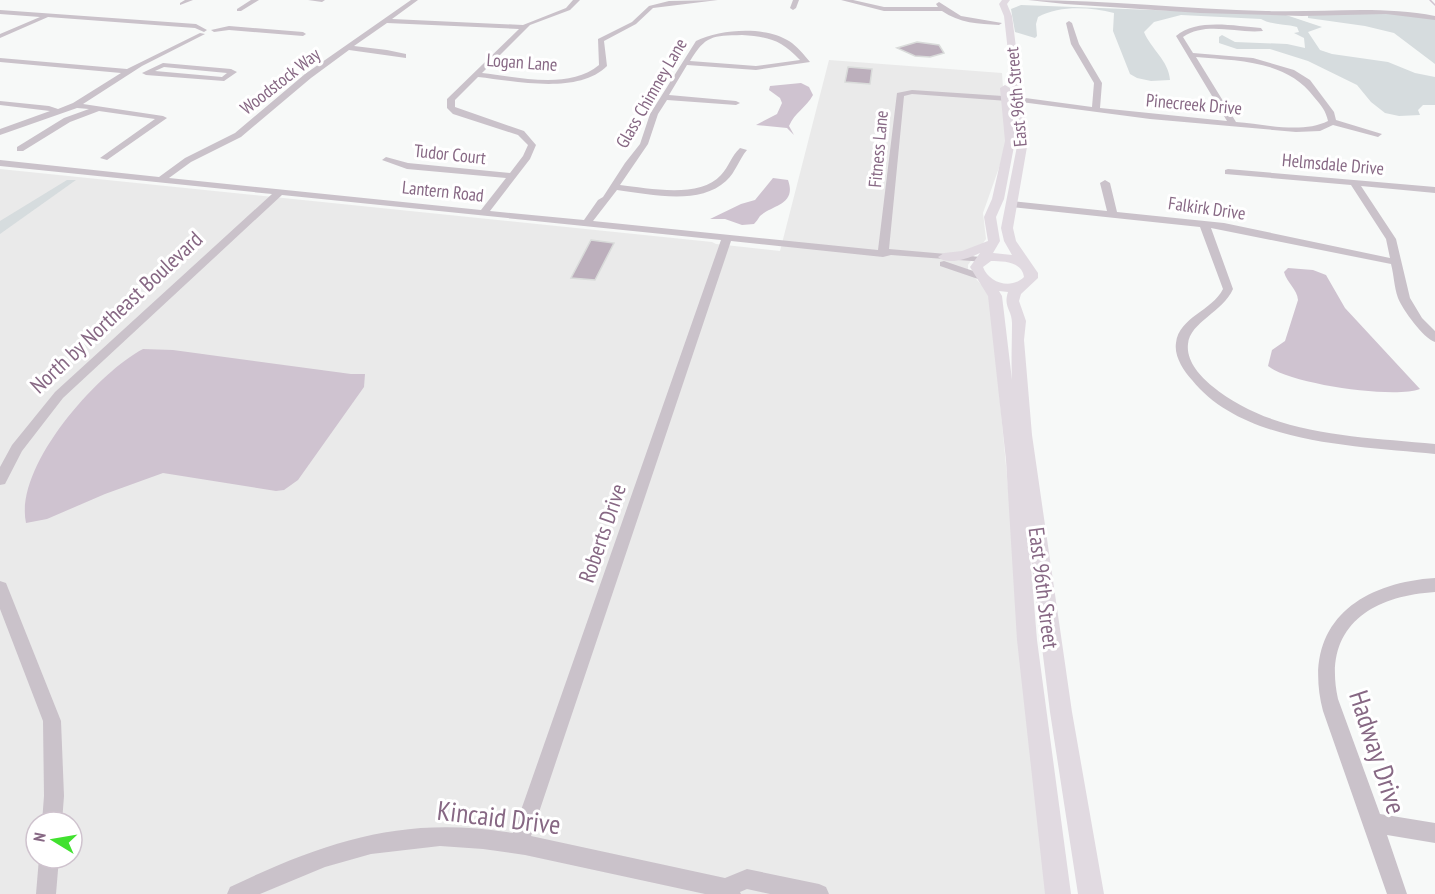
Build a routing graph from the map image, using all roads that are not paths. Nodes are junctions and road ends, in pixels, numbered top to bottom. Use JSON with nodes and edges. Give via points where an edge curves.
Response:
{"nodes":[{"id":1,"x":190,"y":0,"type":"edge"},
{"id":2,"x":256,"y":0,"type":"edge"},
{"id":3,"x":311,"y":0,"type":"edge"},
{"id":4,"x":322,"y":0,"type":"edge"},
{"id":5,"x":415,"y":0,"type":"edge"},
{"id":6,"x":577,"y":0,"type":"edge"},
{"id":7,"x":716,"y":0,"type":"edge"},
{"id":8,"x":796,"y":0,"type":"edge"},
{"id":9,"x":844,"y":0,"type":"edge"},
{"id":10,"x":936,"y":0,"type":"edge"},
{"id":11,"x":1006,"y":0,"type":"edge"},
{"id":12,"x":1031,"y":0,"type":"edge"},
{"id":13,"x":1039,"y":0,"type":"edge"},
{"id":14,"x":994,"y":1,"type":"edge"},
{"id":15,"x":182,"y":4,"type":"dead end"},
{"id":16,"x":793,"y":8,"type":"dead end"},
{"id":17,"x":943,"y":9,"type":"junction"},
{"id":18,"x":239,"y":10,"type":"dead end"},
{"id":19,"x":0,"y":12,"type":"edge"},
{"id":20,"x":49,"y":15,"type":"junction"},
{"id":21,"x":1435,"y":18,"type":"edge"},
{"id":22,"x":0,"y":19,"type":"edge"},
{"id":23,"x":386,"y":21,"type":"junction"},
{"id":24,"x":35,"y":22,"type":"junction"},
{"id":25,"x":1069,"y":23,"type":"dead end"},
{"id":26,"x":996,"y":24,"type":"junction"},
{"id":27,"x":525,"y":27,"type":"junction"},
{"id":28,"x":1261,"y":30,"type":"dead end"},
{"id":29,"x":206,"y":32,"type":"junction"},
{"id":30,"x":303,"y":34,"type":"dead end"},
{"id":31,"x":0,"y":36,"type":"edge"},
{"id":32,"x":1000,"y":37,"type":"dead end"},
{"id":33,"x":292,"y":40,"type":"dead end"},
{"id":34,"x":1012,"y":41,"type":"junction"},
{"id":35,"x":348,"y":48,"type":"junction"},
{"id":36,"x":0,"y":52,"type":"edge"},
{"id":37,"x":1192,"y":55,"type":"junction"},
{"id":38,"x":403,"y":56,"type":"dead end"},
{"id":39,"x":0,"y":60,"type":"edge"},
{"id":40,"x":684,"y":63,"type":"junction"},
{"id":41,"x":43,"y":64,"type":"junction"},
{"id":42,"x":56,"y":65,"type":"junction"},
{"id":43,"x":109,"y":69,"type":"junction"},
{"id":44,"x":128,"y":71,"type":"junction"},
{"id":45,"x":146,"y":73,"type":"junction"},
{"id":46,"x":476,"y":74,"type":"junction"},
{"id":47,"x":1004,"y":74,"type":"dead end"},
{"id":48,"x":566,"y":80,"type":"junction"},
{"id":49,"x":569,"y":92,"type":"dead end"},
{"id":50,"x":664,"y":97,"type":"junction"},
{"id":51,"x":1015,"y":100,"type":"junction"},
{"id":52,"x":0,"y":103,"type":"edge"},
{"id":53,"x":736,"y":103,"type":"dead end"},
{"id":54,"x":76,"y":105,"type":"junction"},
{"id":55,"x":97,"y":109,"type":"junction"},
{"id":56,"x":1096,"y":109,"type":"junction"},
{"id":57,"x":56,"y":114,"type":"junction"},
{"id":58,"x":3,"y":117,"type":"edge"},
{"id":59,"x":1332,"y":122,"type":"junction"},
{"id":60,"x":1233,"y":124,"type":"junction"},
{"id":61,"x":19,"y":127,"type":"junction"},
{"id":62,"x":0,"y":132,"type":"edge"},
{"id":63,"x":1378,"y":134,"type":"dead end"},
{"id":64,"x":0,"y":138,"type":"edge"},
{"id":65,"x":20,"y":149,"type":"dead end"},
{"id":66,"x":743,"y":150,"type":"dead end"},
{"id":67,"x":104,"y":158,"type":"dead end"},
{"id":68,"x":386,"y":160,"type":"dead end"},
{"id":69,"x":0,"y":163,"type":"edge"},
{"id":70,"x":1228,"y":172,"type":"dead end"},
{"id":71,"x":512,"y":177,"type":"junction"},
{"id":72,"x":160,"y":180,"type":"junction"},
{"id":73,"x":1105,"y":183,"type":"dead end"},
{"id":74,"x":1354,"y":183,"type":"junction"},
{"id":75,"x":614,"y":187,"type":"junction"},
{"id":76,"x":1435,"y":190,"type":"edge"},
{"id":77,"x":281,"y":191,"type":"junction"},
{"id":78,"x":607,"y":199,"type":"junction"},
{"id":79,"x":1011,"y":204,"type":"junction"},
{"id":80,"x":484,"y":212,"type":"junction"},
{"id":81,"x":1113,"y":213,"type":"junction"},
{"id":82,"x":587,"y":223,"type":"junction"},
{"id":83,"x":1204,"y":223,"type":"junction"},
{"id":84,"x":600,"y":224,"type":"junction"},
{"id":85,"x":727,"y":237,"type":"junction"},
{"id":86,"x":993,"y":247,"type":"junction"},
{"id":87,"x":883,"y":254,"type":"junction"},
{"id":88,"x":944,"y":257,"type":"junction"},
{"id":89,"x":1396,"y":262,"type":"junction"},
{"id":90,"x":1023,"y":264,"type":"junction"},
{"id":91,"x":983,"y":270,"type":"junction"},
{"id":92,"x":1022,"y":286,"type":"junction"},
{"id":93,"x":1435,"y":338,"type":"edge"},
{"id":94,"x":1435,"y":449,"type":"edge"},
{"id":95,"x":0,"y":480,"type":"edge"},
{"id":96,"x":1435,"y":585,"type":"edge"},
{"id":97,"x":0,"y":588,"type":"edge"},
{"id":98,"x":53,"y":810,"type":"edge"},
{"id":99,"x":1373,"y":823,"type":"junction"},
{"id":100,"x":1435,"y":833,"type":"edge"},
{"id":101,"x":519,"y":843,"type":"junction"},
{"id":102,"x":48,"y":870,"type":"edge"},
{"id":103,"x":728,"y":891,"type":"edge"},
{"id":104,"x":46,"y":894,"type":"edge"},
{"id":105,"x":237,"y":894,"type":"edge"},
{"id":106,"x":819,"y":894,"type":"edge"},
{"id":107,"x":1058,"y":894,"type":"edge"},
{"id":108,"x":1091,"y":894,"type":"edge"},
{"id":109,"x":1397,"y":894,"type":"edge"}],
"edges":[{"from":1,"to":15,"type":"street"},
{"from":2,"to":18,"type":"street"},
{"from":3,"to":4,"type":"street"},
{"from":5,"to":23,"type":"street","name":"Woodstock Way"},
{"from":6,"to":27,"type":"street","via":[[567,9]]},
{"from":7,"to":48,"type":"street","name":"Logan Lane","via":[[669,3],[648,9],[634,23],[600,40],[604,62],[601,69]]},
{"from":8,"to":16,"type":"street"},
{"from":9,"to":17,"type":"street","via":[[884,9]]},
{"from":10,"to":17,"type":"street"},
{"from":11,"to":34,"type":"main road","name":"East 96th Street","via":[[1003,4]]},
{"from":12,"to":13,"type":"street"},
{"from":13,"to":21,"type":"street","via":[[1208,11],[1398,12]]},
{"from":14,"to":26,"type":"main road","name":"East 96th Street"},
{"from":17,"to":26,"type":"street","via":[[963,19]]},
{"from":19,"to":20,"type":"street"},
{"from":20,"to":24,"type":"street"},
{"from":20,"to":29,"type":"street","via":[[196,26]]},
{"from":22,"to":24,"type":"street"},
{"from":23,"to":27,"type":"street"},
{"from":23,"to":35,"type":"street","name":"Woodstock Way"},
{"from":24,"to":29,"type":"street"},
{"from":24,"to":31,"type":"street"},
{"from":25,"to":56,"type":"street","via":[[1075,44],[1097,79]]},
{"from":26,"to":32,"type":"main road","name":"East 96th Street"},
{"from":26,"to":34,"type":"main road","via":[[1005,25]]},
{"from":27,"to":46,"type":"street"},
{"from":28,"to":37,"type":"street","via":[[1187,30],[1179,37]]},
{"from":29,"to":30,"type":"street","via":[[229,28]]},
{"from":29,"to":33,"type":"street"},
{"from":29,"to":44,"type":"street"},
{"from":34,"to":51,"type":"main road","name":"East 96th Street"},
{"from":35,"to":38,"type":"street"},
{"from":35,"to":72,"type":"street","name":"Woodstock Way","via":[[234,137],[188,160]]},
{"from":36,"to":41,"type":"street","via":[[57,56]]},
{"from":37,"to":59,"type":"street","via":[[1253,60],[1289,71],[1306,82],[1330,112]]},
{"from":37,"to":60,"type":"street"},
{"from":39,"to":41,"type":"street"},
{"from":40,"to":40,"type":"street","name":"Glass Chimney Lane","via":[[701,40],[732,34],[781,40],[806,62],[756,68]]},
{"from":40,"to":50,"type":"street","name":"Glass Chimney Lane"},
{"from":41,"to":42,"type":"street"},
{"from":42,"to":43,"type":"street"},
{"from":42,"to":43,"type":"street","via":[[75,58],[123,62]]},
{"from":43,"to":44,"type":"street"},
{"from":44,"to":45,"type":"street"},
{"from":44,"to":54,"type":"street"},
{"from":45,"to":45,"type":"street","via":[[224,79],[233,72],[163,65]]},
{"from":46,"to":48,"type":"street","name":"Logan Lane"},
{"from":46,"to":71,"type":"street","via":[[451,99],[451,108],[530,141],[531,151]]},
{"from":47,"to":51,"type":"main road","name":"East 96th Street"},
{"from":48,"to":49,"type":"street","name":"Logan Lane"},
{"from":50,"to":53,"type":"street"},
{"from":50,"to":75,"type":"street","name":"Glass Chimney Lane","via":[[644,144]]},
{"from":51,"to":56,"type":"street","name":"Pinecreek Drive"},
{"from":51,"to":79,"type":"main road","name":"East 96th Street","via":[[1023,141]]},
{"from":51,"to":86,"type":"main road","name":"East 96th Street","via":[[998,199],[990,217]]},
{"from":51,"to":87,"type":"street","name":"Fitness Lane","via":[[912,92],[900,95]]},
{"from":52,"to":57,"type":"street","via":[[50,108]]},
{"from":54,"to":55,"type":"street"},
{"from":54,"to":57,"type":"street"},
{"from":55,"to":65,"type":"street","via":[[67,120]]},
{"from":55,"to":67,"type":"street","via":[[163,118]]},
{"from":56,"to":60,"type":"street","name":"Pinecreek Drive"},
{"from":57,"to":61,"type":"street"},
{"from":58,"to":61,"type":"street"},
{"from":59,"to":60,"type":"street","name":"Pinecreek Drive","via":[[1309,129]]},
{"from":59,"to":63,"type":"street"},
{"from":61,"to":62,"type":"street"},
{"from":61,"to":64,"type":"street"},
{"from":66,"to":75,"type":"street","via":[[722,180],[701,189],[674,192]]},
{"from":68,"to":71,"type":"street","name":"Tudor Court","via":[[406,166]]},
{"from":69,"to":72,"type":"street","name":"Lantern Road"},
{"from":70,"to":74,"type":"street","name":"Helmsdale Drive"},
{"from":71,"to":80,"type":"street"},
{"from":72,"to":77,"type":"street","name":"Lantern Road"},
{"from":73,"to":81,"type":"street"},
{"from":74,"to":76,"type":"street","name":"Helmsdale Drive"},
{"from":74,"to":89,"type":"street","via":[[1387,231]]},
{"from":75,"to":78,"type":"street","name":"Glass Chimney Lane"},
{"from":77,"to":80,"type":"street","name":"Lantern Road"},
{"from":77,"to":95,"type":"street","name":"North by Northeast Boulevard","via":[[59,395],[17,448]]},
{"from":78,"to":82,"type":"street","name":"Glass Chimney Lane"},
{"from":78,"to":84,"type":"street","name":"Glass Chimney Lane","via":[[609,204]]},
{"from":79,"to":81,"type":"street","name":"Falkirk Drive"},
{"from":79,"to":90,"type":"main road","name":"East 96th Street","via":[[1008,235]]},
{"from":80,"to":82,"type":"street","name":"Lantern Road"},
{"from":81,"to":83,"type":"street","name":"Falkirk Drive"},
{"from":82,"to":84,"type":"street","name":"Lantern Road"},
{"from":83,"to":89,"type":"street","name":"Falkirk Drive"},
{"from":83,"to":94,"type":"street","via":[[1228,289],[1223,301],[1187,330],[1182,341],[1182,352],[1196,378],[1234,408],[1264,422],[1304,433]]},
{"from":84,"to":85,"type":"street","name":"Lantern Road"},
{"from":85,"to":87,"type":"street","name":"Lantern Road"},
{"from":85,"to":101,"type":"street","name":"Roberts Drive"},
{"from":86,"to":88,"type":"main road"},
{"from":86,"to":91,"type":"main road"},
{"from":87,"to":88,"type":"street","name":"Lantern Road"},
{"from":87,"to":91,"type":"street","name":"Lantern Road"},
{"from":88,"to":91,"type":"street","name":"Lantern Road"},
{"from":89,"to":93,"type":"street","via":[[1404,298]]},
{"from":90,"to":91,"type":"main road","via":[[998,257]]},
{"from":90,"to":92,"type":"main road","via":[[1031,278]]},
{"from":91,"to":92,"type":"main road","via":[[1005,287]]},
{"from":91,"to":107,"type":"main road","name":"East 96th Street","via":[[994,293],[1009,413],[1027,640]]},
{"from":92,"to":108,"type":"main road","name":"East 96th Street","via":[[1012,301],[1019,321],[1024,435],[1061,712]]},
{"from":96,"to":99,"type":"street","name":"Hadway Drive","via":[[1405,587],[1368,600],[1347,616],[1332,643],[1327,676],[1329,698]]},
{"from":97,"to":98,"type":"street","via":[[52,721]]},
{"from":99,"to":100,"type":"street"},
{"from":99,"to":109,"type":"street","name":"Hadway Drive"},
{"from":101,"to":103,"type":"street","name":"Kincaid Drive"},
{"from":101,"to":105,"type":"street","name":"Kincaid Drive","via":[[454,837],[380,842],[309,862]]},
{"from":102,"to":104,"type":"street"},
{"from":103,"to":106,"type":"street","name":"Kincaid Drive","via":[[747,879]]}]}
